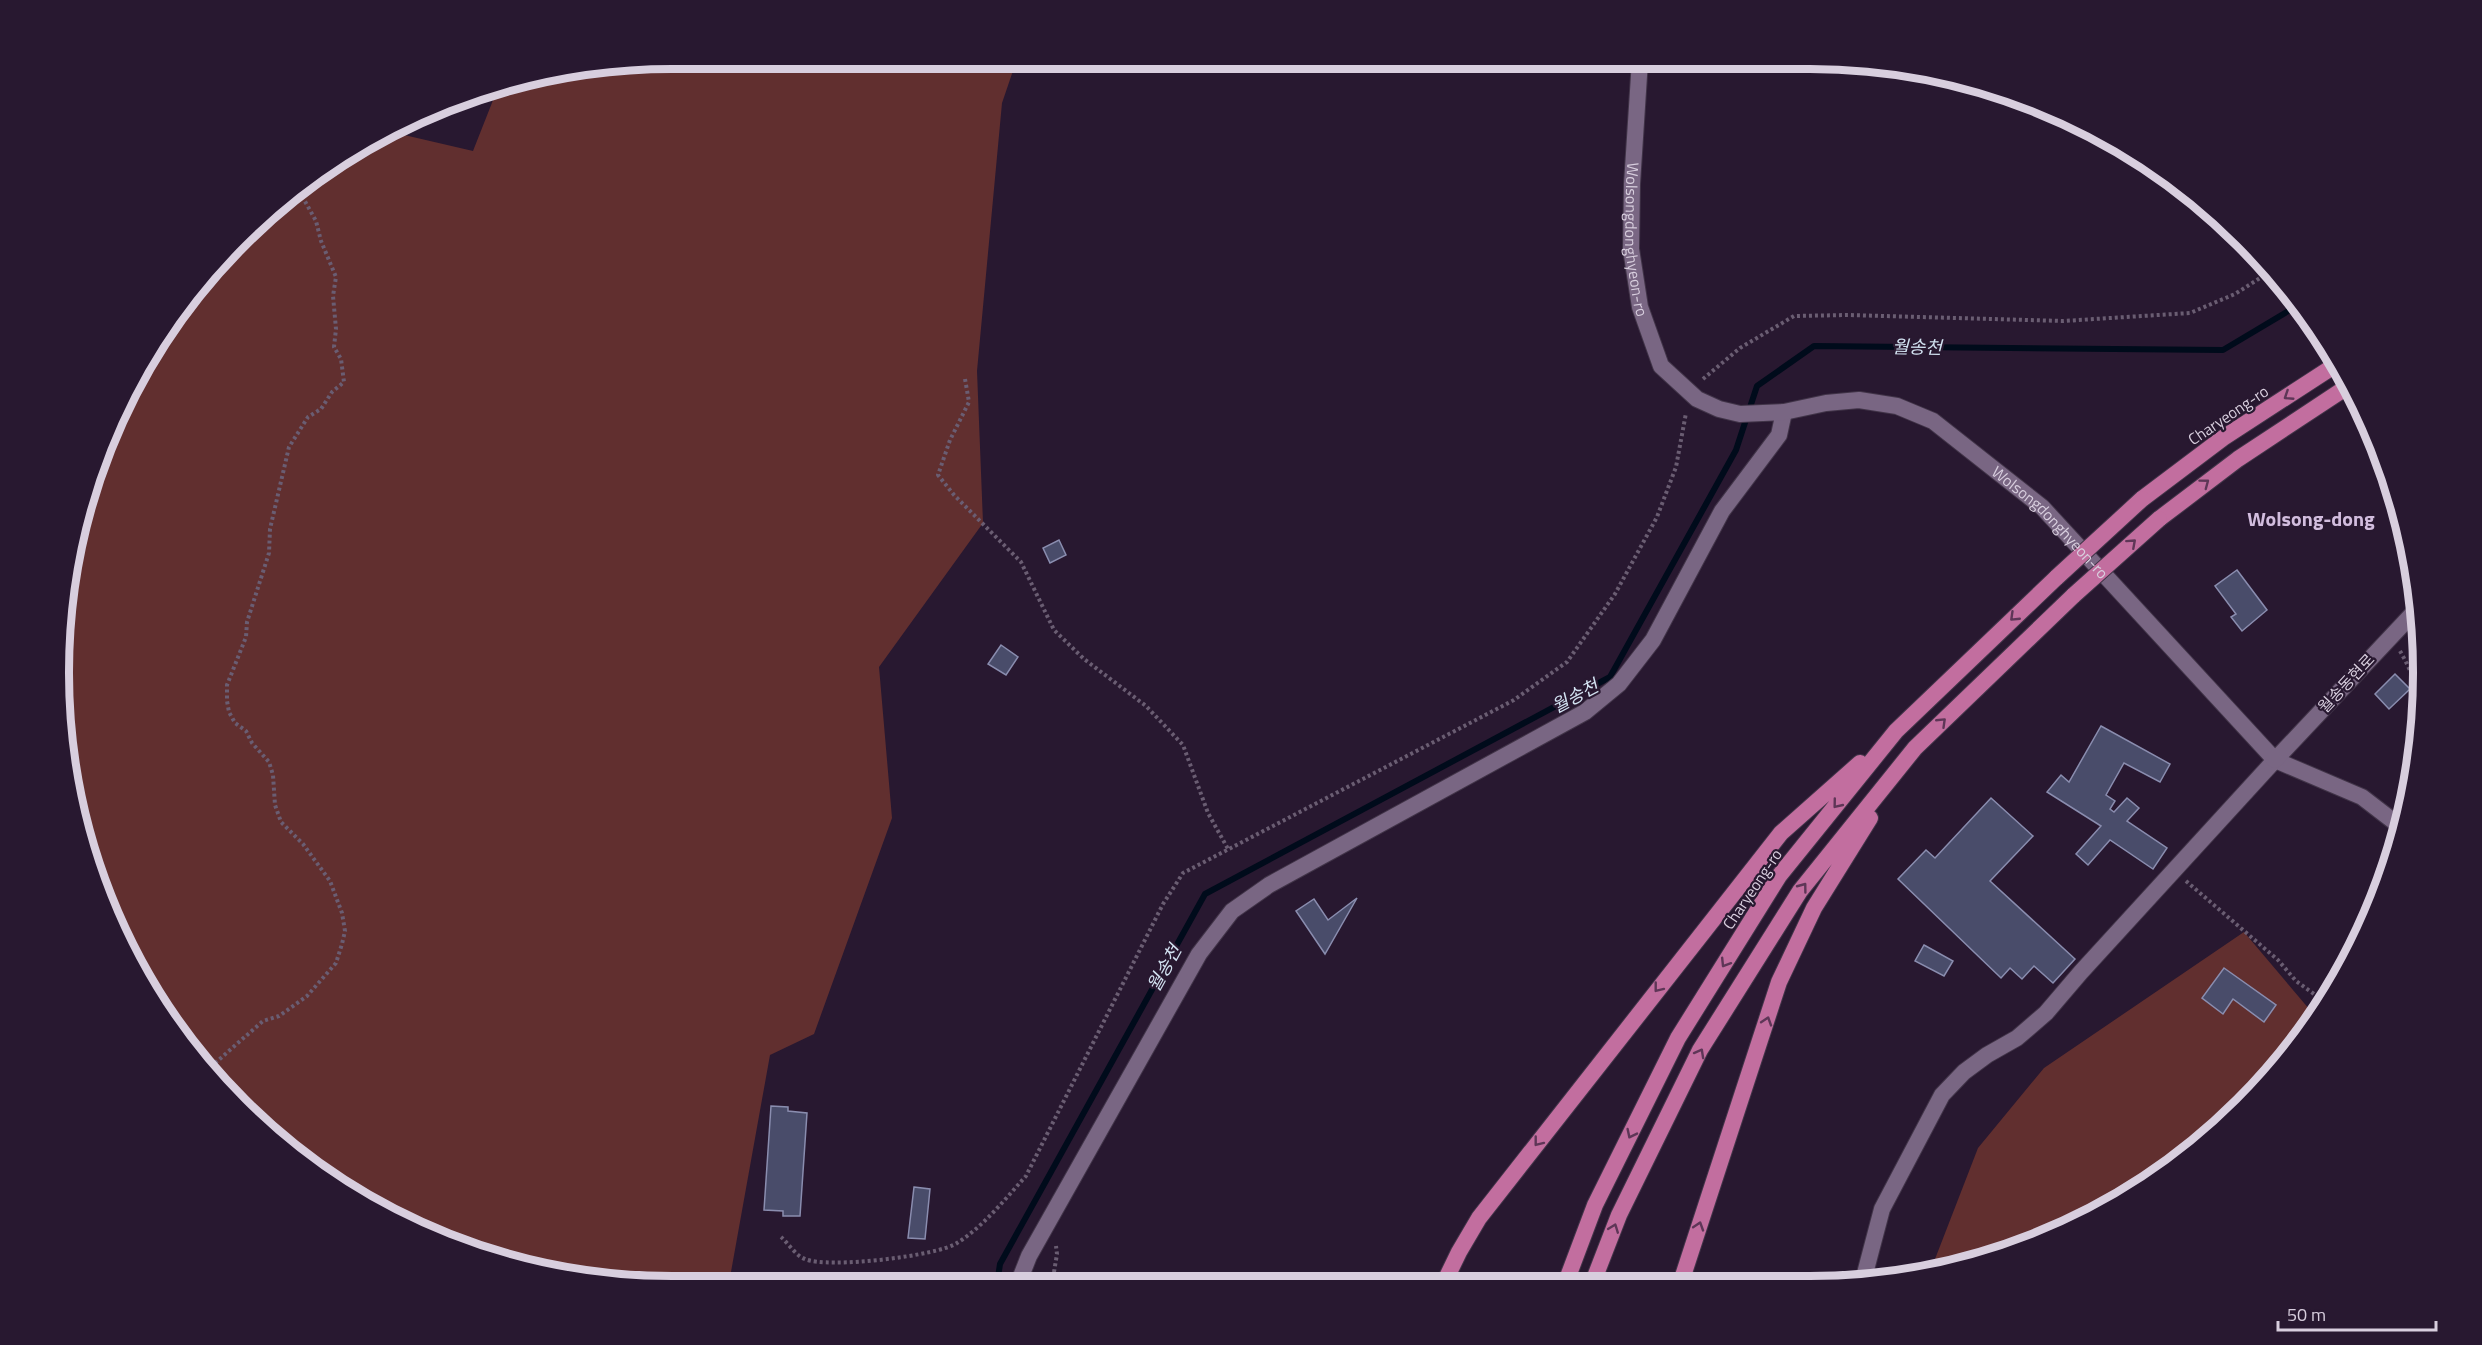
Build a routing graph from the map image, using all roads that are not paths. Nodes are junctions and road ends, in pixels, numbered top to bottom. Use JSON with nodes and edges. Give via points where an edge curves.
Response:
{"nodes":[{"id":1,"x":1639,"y":69,"type":"edge"},
{"id":2,"x":2330,"y":368,"type":"edge"},
{"id":3,"x":2342,"y":390,"type":"edge"},
{"id":4,"x":1784,"y":412,"type":"junction"},
{"id":5,"x":2410,"y":616,"type":"edge"},
{"id":6,"x":1896,"y":731,"type":"junction"},
{"id":7,"x":1915,"y":748,"type":"junction"},
{"id":8,"x":2276,"y":760,"type":"junction"},
{"id":9,"x":2394,"y":821,"type":"edge"},
{"id":10,"x":1865,"y":1273,"type":"edge"},
{"id":11,"x":1021,"y":1276,"type":"edge"},
{"id":12,"x":1447,"y":1276,"type":"edge"},
{"id":13,"x":1568,"y":1276,"type":"edge"},
{"id":14,"x":1595,"y":1276,"type":"edge"},
{"id":15,"x":1683,"y":1276,"type":"edge"}],
"edges":[{"from":1,"to":4,"type":"street","name":"Wolsongdonghyeon-ro","via":[[1631,249],[1640,307],[1661,366],[1719,409],[1740,414]]},
{"from":2,"to":6,"type":"highway","name":"Charyeong-ro","one_way":true,"bridge":true,"via":[[2223,438],[2142,499]]},
{"from":7,"to":3,"type":"highway","one_way":true,"bridge":true,"via":[[2158,519],[2238,459]]},
{"from":4,"to":8,"type":"street","name":"Wolsongdonghyeon-ro","via":[[1859,400],[1897,406],[1933,421],[2042,507]]},
{"from":4,"to":11,"type":"street","via":[[1779,435],[1722,511],[1653,640],[1619,684],[1585,712],[1269,885],[1232,911],[1199,954]]},
{"from":5,"to":8,"type":"street","name":"월송동현로"},
{"from":6,"to":12,"type":"highway","one_way":true,"via":[[1781,833],[1479,1218]]},
{"from":6,"to":13,"type":"highway","name":"Charyeong-ro","one_way":true,"via":[[1779,876],[1678,1038],[1595,1205]]},
{"from":14,"to":7,"type":"highway","one_way":true,"via":[[1619,1215],[1700,1050],[1800,891]]},
{"from":15,"to":7,"type":"highway","one_way":true,"via":[[1779,982],[1814,908]]},
{"from":8,"to":9,"type":"street","via":[[2362,797]]},
{"from":8,"to":10,"type":"street","name":"월송동현로","via":[[2046,1013],[2017,1038],[1964,1072],[1942,1095],[1881,1209]]}]}
